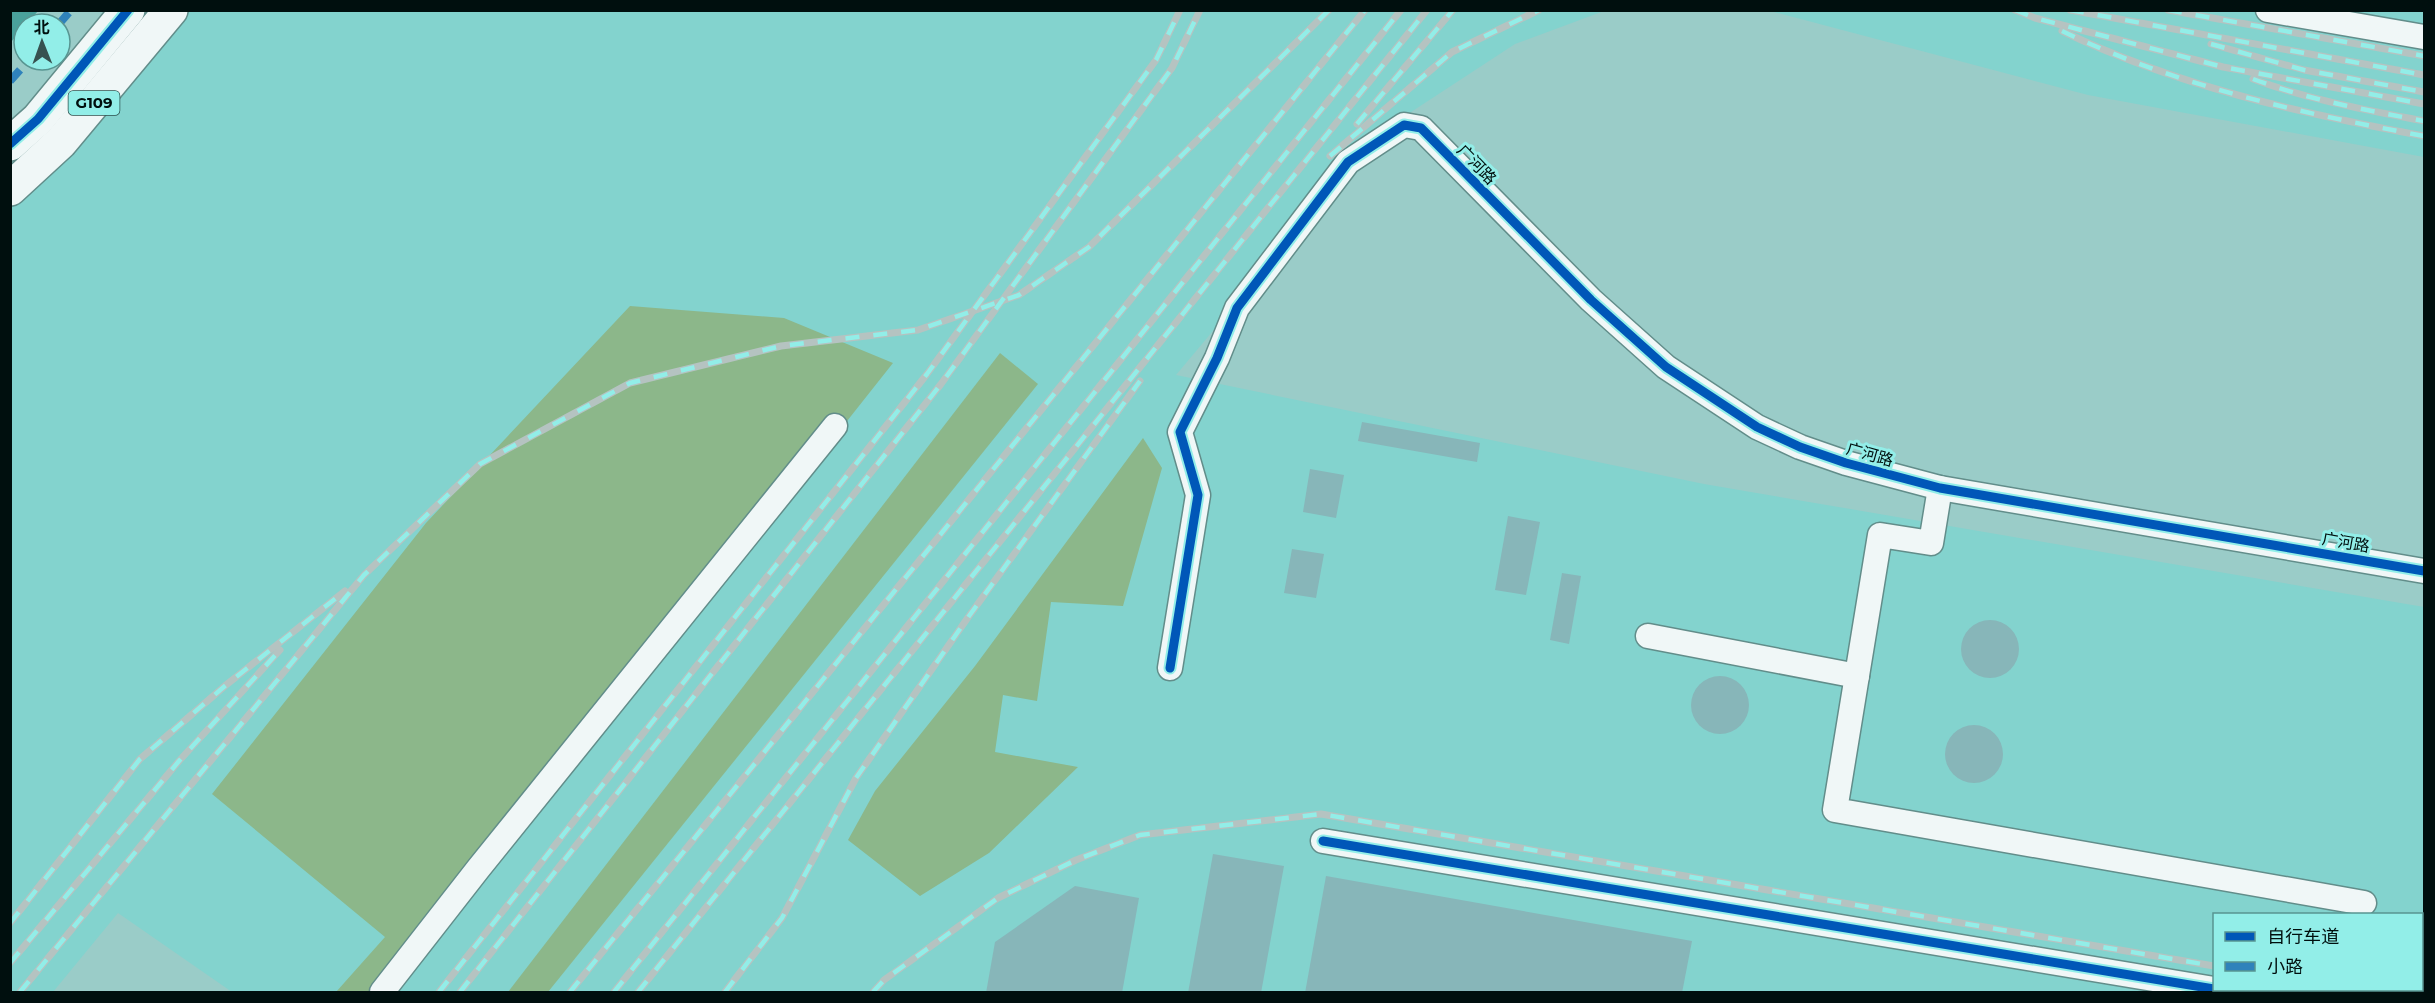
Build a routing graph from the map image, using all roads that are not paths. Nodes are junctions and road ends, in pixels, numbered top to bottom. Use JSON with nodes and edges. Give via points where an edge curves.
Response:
{"nodes":[{"id":1,"x":128,"y":10,"type":"edge"},
{"id":2,"x":171,"y":10,"type":"edge"},
{"id":3,"x":2268,"y":10,"type":"edge"},
{"id":4,"x":2424,"y":37,"type":"edge"},
{"id":5,"x":10,"y":144,"type":"edge"},
{"id":6,"x":10,"y":189,"type":"edge"},
{"id":7,"x":835,"y":426,"type":"dead end"},
{"id":8,"x":1940,"y":488,"type":"junction"},
{"id":9,"x":2424,"y":571,"type":"edge"},
{"id":10,"x":1648,"y":636,"type":"dead end"},
{"id":11,"x":1170,"y":668,"type":"dead end"},
{"id":12,"x":1857,"y":676,"type":"junction"},
{"id":13,"x":1323,"y":841,"type":"dead end"},
{"id":14,"x":2364,"y":903,"type":"dead end"},
{"id":15,"x":2213,"y":990,"type":"edge"},
{"id":16,"x":382,"y":993,"type":"edge"}],
"edges":[{"from":1,"to":5,"type":"highway","number":"G109","via":[[38,119]]},
{"from":2,"to":6,"type":"highway","number":"G109","via":[[62,142]]},
{"from":3,"to":4,"type":"street"},
{"from":7,"to":16,"type":"street"},
{"from":8,"to":9,"type":"street","name":"广河路"},
{"from":8,"to":11,"type":"street","name":"广河路","via":[[1800,447],[1711,399],[1625,332],[1421,128],[1404,126],[1348,162],[1237,308],[1180,432],[1198,495]]},
{"from":8,"to":12,"type":"street","via":[[1930,543],[1880,535]]},
{"from":10,"to":12,"type":"street"},
{"from":12,"to":14,"type":"street","via":[[1835,810]]},
{"from":13,"to":15,"type":"street"}]}
